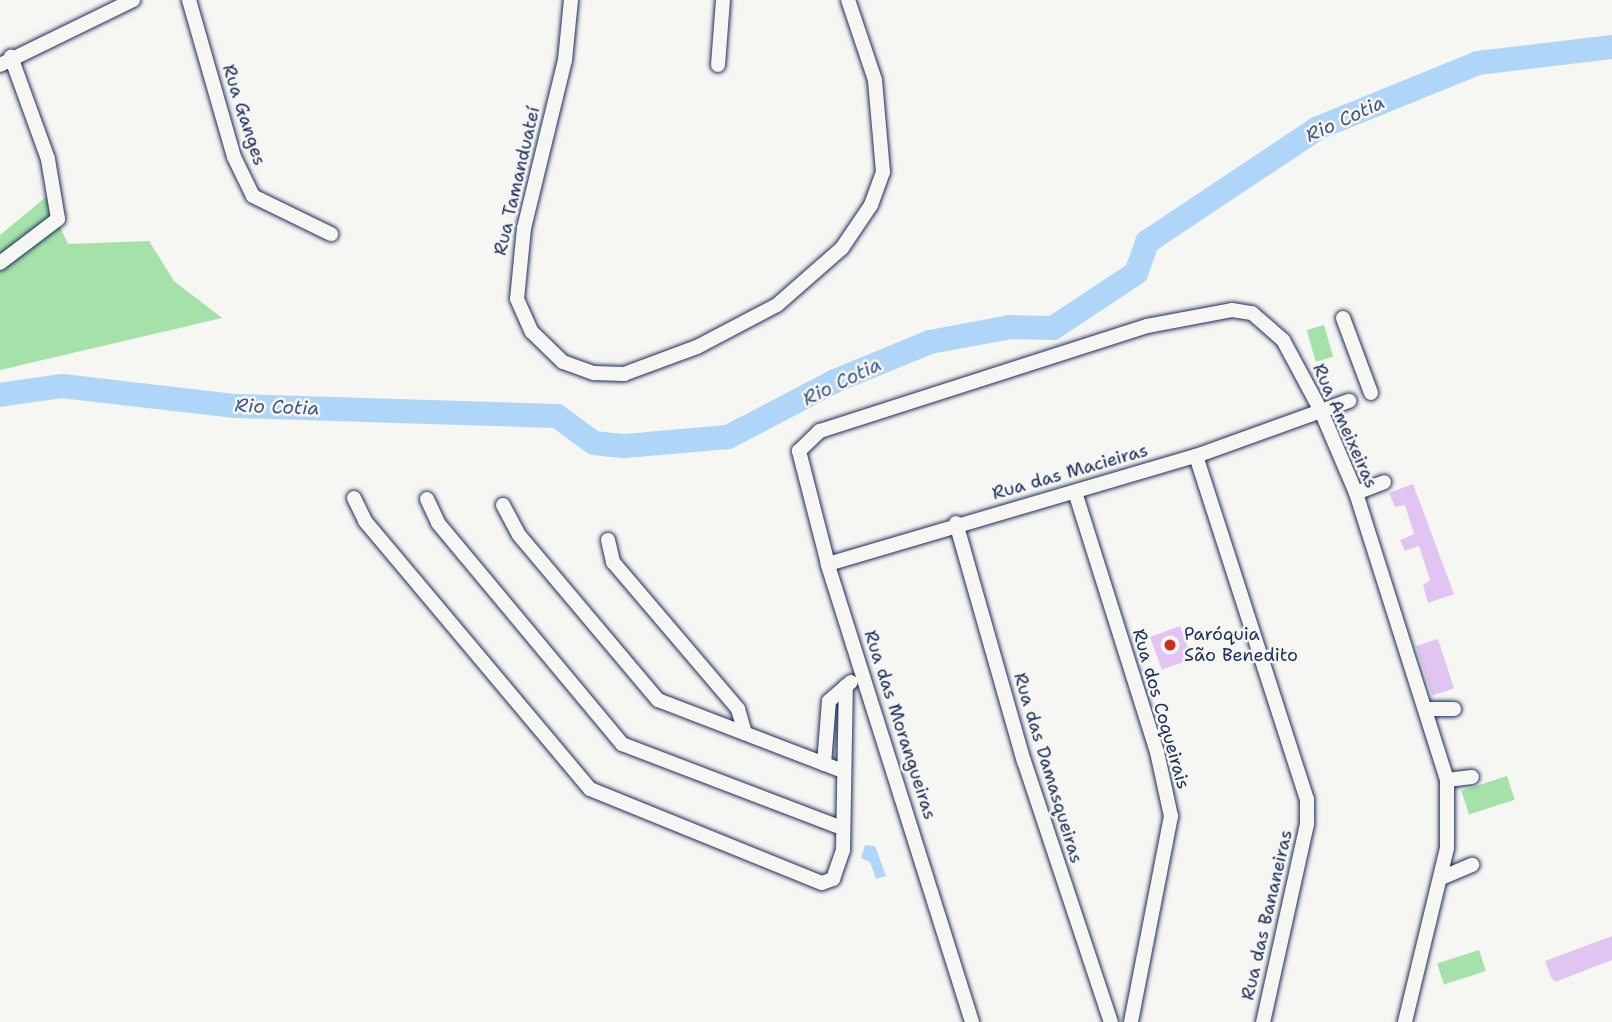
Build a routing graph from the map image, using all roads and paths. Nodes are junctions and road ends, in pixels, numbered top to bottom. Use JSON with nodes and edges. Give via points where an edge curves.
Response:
{"nodes":[{"id":1,"x":132,"y":0,"type":"edge"},
{"id":2,"x":189,"y":0,"type":"edge"},
{"id":3,"x":571,"y":0,"type":"edge"},
{"id":4,"x":723,"y":0,"type":"edge"},
{"id":5,"x":848,"y":0,"type":"edge"},
{"id":6,"x":6,"y":61,"type":"edge"},
{"id":7,"x":718,"y":65,"type":"dead end"},
{"id":8,"x":331,"y":234,"type":"dead end"},
{"id":9,"x":0,"y":263,"type":"edge"},
{"id":10,"x":1343,"y":318,"type":"dead end"},
{"id":11,"x":1371,"y":393,"type":"dead end"},
{"id":12,"x":1349,"y":401,"type":"dead end"},
{"id":13,"x":1321,"y":411,"type":"junction"},
{"id":14,"x":804,"y":440,"type":"joint"},
{"id":15,"x":1196,"y":456,"type":"junction"},
{"id":16,"x":1384,"y":482,"type":"dead end"},
{"id":17,"x":1074,"y":492,"type":"junction"},
{"id":18,"x":1356,"y":493,"type":"junction"},
{"id":19,"x":354,"y":498,"type":"dead end"},
{"id":20,"x":427,"y":499,"type":"dead end"},
{"id":21,"x":503,"y":505,"type":"dead end"},
{"id":22,"x":956,"y":523,"type":"junction"},
{"id":23,"x":608,"y":540,"type":"dead end"},
{"id":24,"x":828,"y":564,"type":"junction"},
{"id":25,"x":863,"y":672,"type":"junction"},
{"id":26,"x":846,"y":686,"type":"junction"},
{"id":27,"x":1428,"y":709,"type":"junction"},
{"id":28,"x":1454,"y":709,"type":"dead end"},
{"id":29,"x":745,"y":733,"type":"junction"},
{"id":30,"x":828,"y":733,"type":"junction"},
{"id":31,"x":845,"y":733,"type":"junction"},
{"id":32,"x":824,"y":764,"type":"junction"},
{"id":33,"x":843,"y":771,"type":"junction"},
{"id":34,"x":1472,"y":777,"type":"dead end"},
{"id":35,"x":1447,"y":780,"type":"junction"},
{"id":36,"x":839,"y":827,"type":"junction"},
{"id":37,"x":1472,"y":865,"type":"dead end"},
{"id":38,"x":1441,"y":878,"type":"junction"},
{"id":39,"x":972,"y":1022,"type":"edge"},
{"id":40,"x":1111,"y":1022,"type":"edge"},
{"id":41,"x":1131,"y":1022,"type":"edge"},
{"id":42,"x":1263,"y":1022,"type":"edge"},
{"id":43,"x":1405,"y":1022,"type":"edge"}],
"edges":[{"from":1,"to":6,"type":"street"},
{"from":2,"to":8,"type":"street","name":"Rua Ganges","via":[[234,157],[253,196]]},
{"from":3,"to":5,"type":"street","name":"Rua Tamanduateí","via":[[565,60],[522,240],[517,299],[532,332],[563,362],[594,373],[624,374],[698,348],[777,304],[842,248],[871,205],[883,172],[876,80]]},
{"from":4,"to":7,"type":"street"},
{"from":6,"to":9,"type":"street","via":[[48,159],[58,219]]},
{"from":10,"to":11,"type":"street"},
{"from":12,"to":13,"type":"street","name":"Rua das Macieiras"},
{"from":13,"to":14,"type":"street","name":"Rua Ameixeiras","via":[[1283,340],[1252,313],[1232,310],[1147,326]]},
{"from":13,"to":15,"type":"street","name":"Rua das Macieiras"},
{"from":13,"to":18,"type":"street","name":"Rua Ameixeiras"},
{"from":14,"to":24,"type":"street","name":"Rua das Morangueiras","via":[[800,462]]},
{"from":15,"to":17,"type":"street","name":"Rua das Macieiras"},
{"from":15,"to":42,"type":"street","name":"Rua das Bananeiras","via":[[1307,799],[1307,824]]},
{"from":16,"to":18,"type":"street"},
{"from":17,"to":22,"type":"street","name":"Rua das Macieiras"},
{"from":17,"to":41,"type":"street","name":"Rua dos Coqueirais","via":[[1157,752],[1171,816]]},
{"from":18,"to":27,"type":"street","name":"Rua Ameixeiras"},
{"from":19,"to":36,"type":"street","via":[[365,521],[590,789],[822,883],[833,879],[843,850]]},
{"from":20,"to":36,"type":"street","via":[[438,523],[622,744]]},
{"from":21,"to":29,"type":"street","via":[[519,535],[650,692],[672,707]]},
{"from":22,"to":24,"type":"street","name":"Rua das Macieiras"},
{"from":22,"to":40,"type":"street","name":"Rua das Damasqueiras","via":[[1024,761]]},
{"from":23,"to":29,"type":"street","via":[[613,562],[737,709]]},
{"from":24,"to":25,"type":"street","name":"Rua das Morangueiras"},
{"from":25,"to":26,"type":"street"},
{"from":25,"to":39,"type":"street","name":"Rua das Morangueiras"},
{"from":26,"to":30,"type":"street","via":[[829,701]]},
{"from":26,"to":31,"type":"street"},
{"from":27,"to":28,"type":"street"},
{"from":27,"to":35,"type":"street","name":"Rua Ameixeiras"},
{"from":29,"to":32,"type":"street"},
{"from":30,"to":31,"type":"street"},
{"from":30,"to":32,"type":"street"},
{"from":31,"to":33,"type":"street"},
{"from":32,"to":33,"type":"street"},
{"from":33,"to":36,"type":"street","via":[[848,783]]},
{"from":34,"to":35,"type":"street"},
{"from":35,"to":38,"type":"street","name":"Rua Ameixeiras"},
{"from":37,"to":38,"type":"street"},
{"from":38,"to":43,"type":"street","name":"Rua Ameixeiras"}]}
